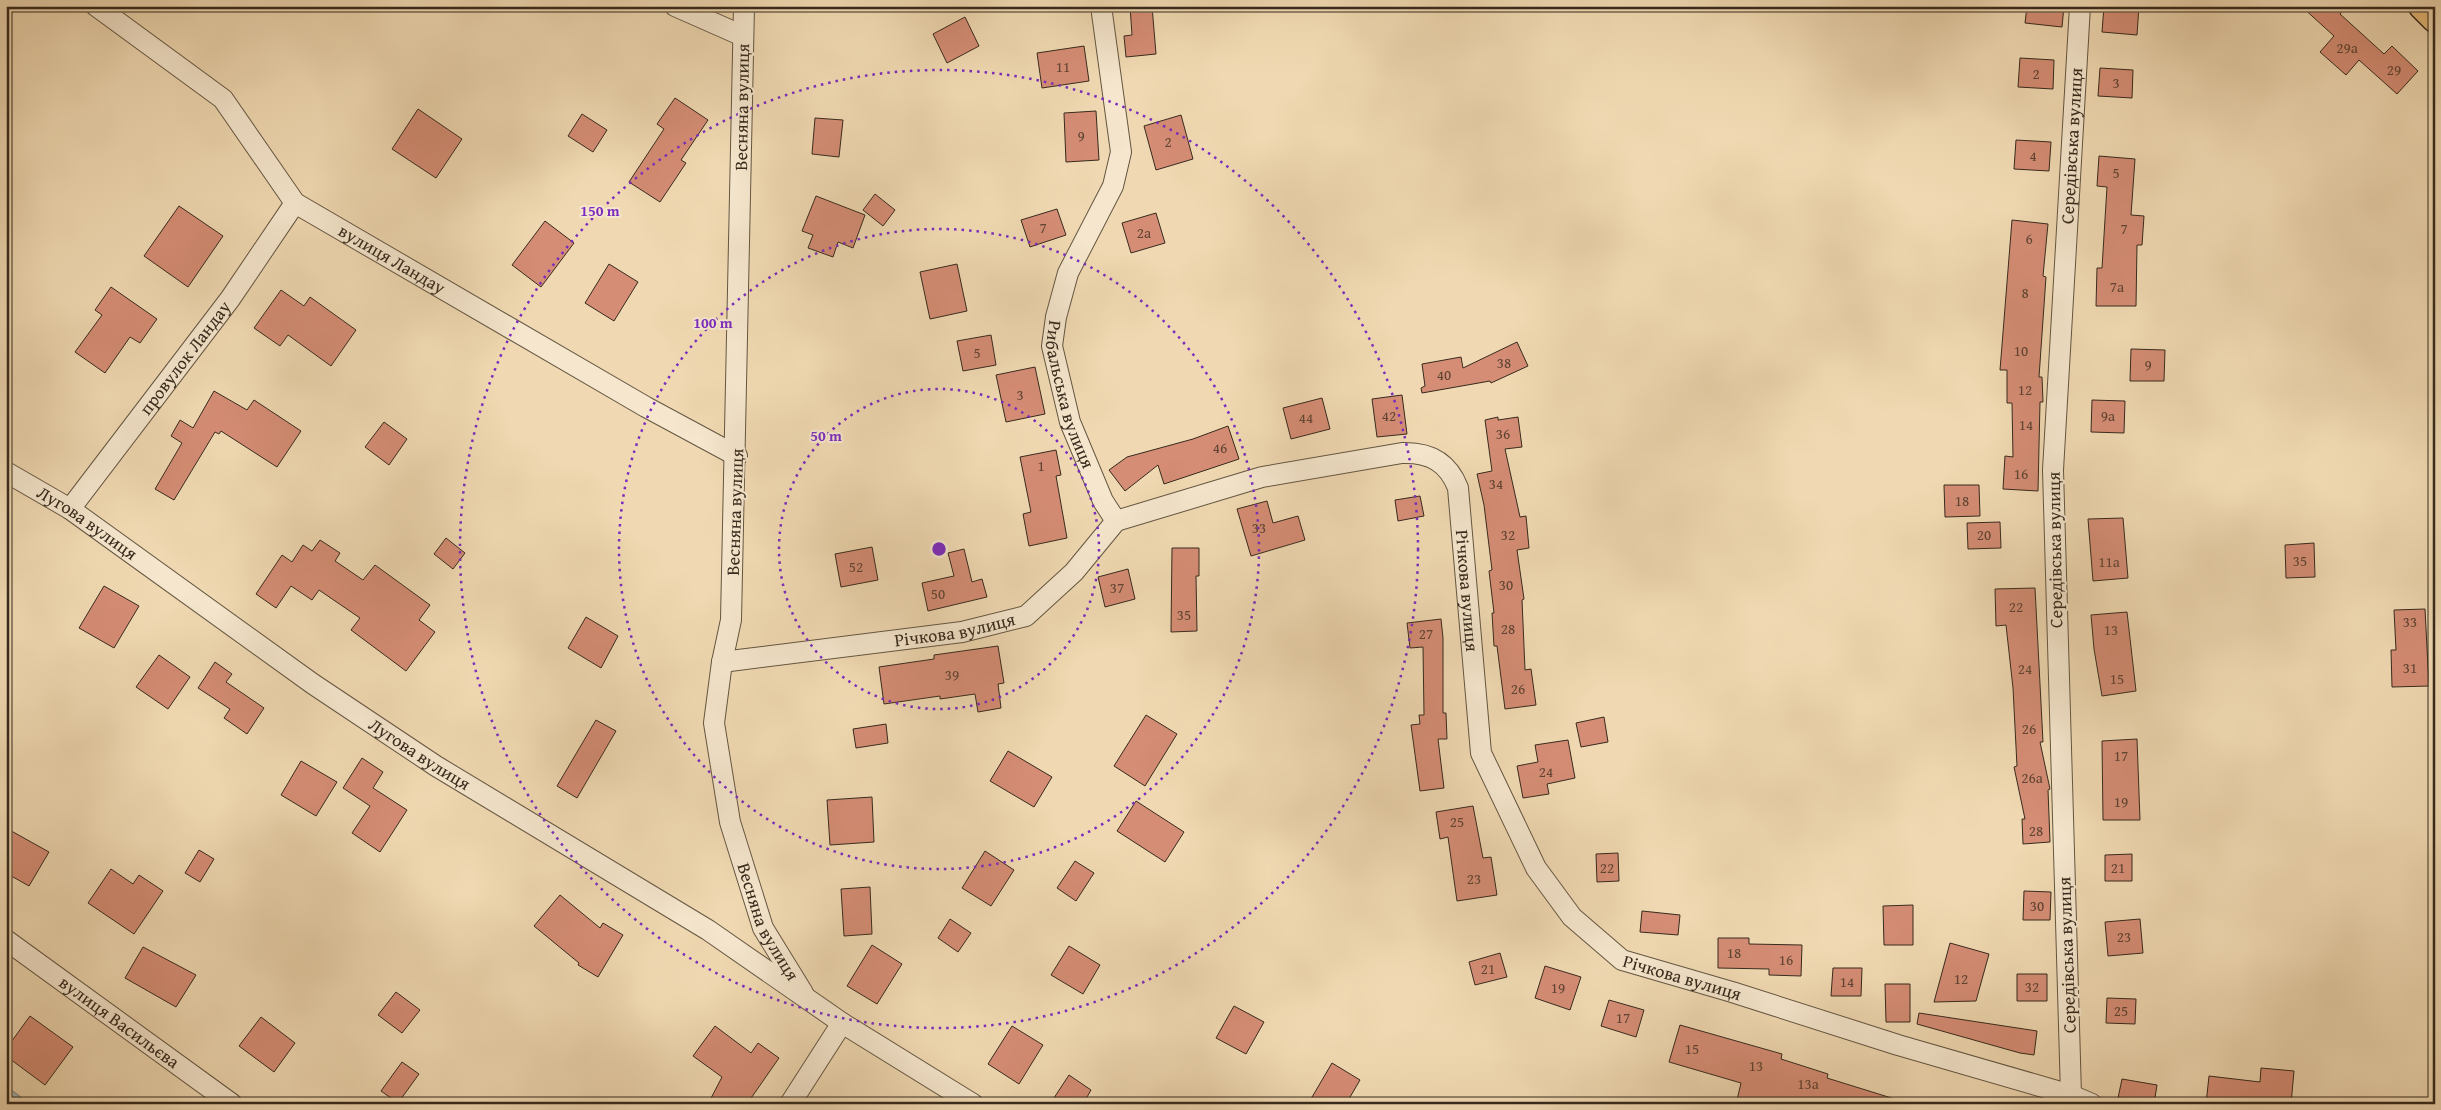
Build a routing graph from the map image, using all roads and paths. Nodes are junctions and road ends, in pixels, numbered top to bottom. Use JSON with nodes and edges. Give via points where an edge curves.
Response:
{"nodes":[{"id":1,"x":96,"y":6,"type":"edge"},
{"id":2,"x":674,"y":6,"type":"edge"},
{"id":3,"x":744,"y":6,"type":"edge"},
{"id":4,"x":1102,"y":6,"type":"edge"},
{"id":5,"x":2080,"y":6,"type":"edge"},
{"id":6,"x":2422,"y":6,"type":"edge"},
{"id":7,"x":2435,"y":20,"type":"edge"},
{"id":8,"x":743,"y":36,"type":"junction"},
{"id":9,"x":294,"y":203,"type":"junction"},
{"id":10,"x":736,"y":456,"type":"junction"},
{"id":11,"x":6,"y":472,"type":"edge"},
{"id":12,"x":70,"y":509,"type":"junction"},
{"id":13,"x":1116,"y":521,"type":"junction"},
{"id":14,"x":722,"y":662,"type":"junction"},
{"id":15,"x":6,"y":940,"type":"edge"},
{"id":16,"x":806,"y":998,"type":"junction"},
{"id":17,"x":842,"y":1023,"type":"junction"},
{"id":18,"x":2070,"y":1095,"type":"junction"},
{"id":19,"x":232,"y":1104,"type":"edge"},
{"id":20,"x":790,"y":1104,"type":"edge"},
{"id":21,"x":973,"y":1104,"type":"edge"},
{"id":22,"x":2092,"y":1104,"type":"edge"}],
"edges":[{"from":1,"to":9,"type":"street","name":"вулиця Ландау","via":[[223,99]]},
{"from":2,"to":8,"type":"street"},
{"from":3,"to":8,"type":"street","name":"Весняна вулиця"},
{"from":4,"to":13,"type":"street","name":"Рибальська вулиця","via":[[1121,152],[1113,186],[1068,273],[1052,346],[1070,422],[1103,501]]},
{"from":5,"to":18,"type":"street","name":"Середівська вулиця","via":[[2053,470]]},
{"from":6,"to":7,"type":"main road"},
{"from":8,"to":10,"type":"street","name":"Весняна вулиця"},
{"from":9,"to":10,"type":"street","name":"вулиця Ландау"},
{"from":9,"to":12,"type":"street","name":"провулок Ландау","via":[[230,298]]},
{"from":10,"to":14,"type":"street","name":"Весняна вулиця","via":[[732,620]]},
{"from":11,"to":12,"type":"street","name":"Лугова вулиця"},
{"from":12,"to":16,"type":"street","name":"Лугова вулиця","via":[[313,684],[436,766],[708,930]]},
{"from":13,"to":14,"type":"street","name":"Річкова вулиця","via":[[1074,572],[1026,616],[962,632]]},
{"from":13,"to":18,"type":"street","name":"Річкова вулиця","via":[[1262,477],[1402,453],[1430,456],[1448,469],[1458,488],[1481,753],[1536,868],[1572,917],[1622,960]]},
{"from":14,"to":16,"type":"street","name":"Весняна вулиця","via":[[714,723],[730,822],[763,928]]},
{"from":15,"to":19,"type":"street","name":"вулиця Васильєва"},
{"from":16,"to":17,"type":"street","name":"Лугова вулиця"},
{"from":17,"to":20,"type":"street"},
{"from":17,"to":21,"type":"street","name":"Лугова вулиця"},
{"from":18,"to":22,"type":"street","name":"Річкова вулиця"}]}
